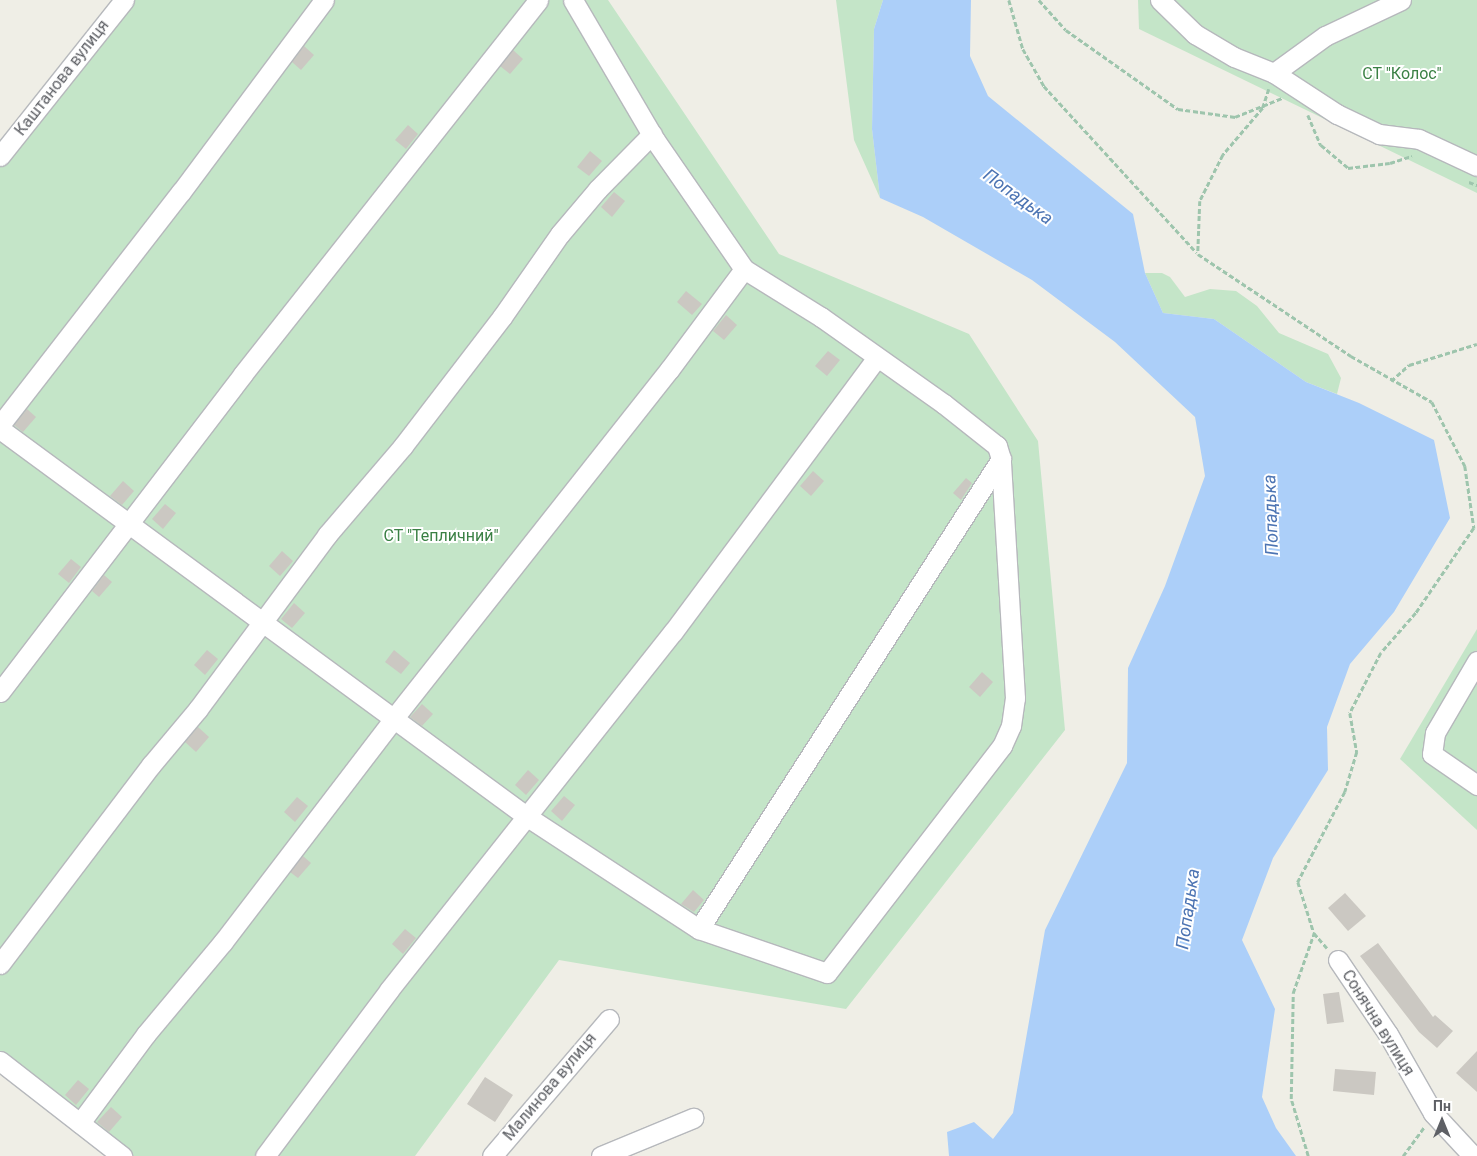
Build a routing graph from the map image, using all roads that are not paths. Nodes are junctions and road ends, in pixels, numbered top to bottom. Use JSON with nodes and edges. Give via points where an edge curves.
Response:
{"nodes":[{"id":1,"x":124,"y":0,"type":"edge"},
{"id":2,"x":324,"y":0,"type":"edge"},
{"id":3,"x":538,"y":0,"type":"edge"},
{"id":4,"x":573,"y":0,"type":"edge"},
{"id":5,"x":1160,"y":0,"type":"edge"},
{"id":6,"x":1401,"y":0,"type":"edge"},
{"id":7,"x":1274,"y":73,"type":"junction"},
{"id":8,"x":652,"y":134,"type":"junction"},
{"id":9,"x":0,"y":156,"type":"edge"},
{"id":10,"x":1477,"y":166,"type":"edge"},
{"id":11,"x":744,"y":269,"type":"junction"},
{"id":12,"x":877,"y":357,"type":"junction"},
{"id":13,"x":0,"y":425,"type":"edge"},
{"id":14,"x":0,"y":429,"type":"edge"},
{"id":15,"x":1001,"y":459,"type":"junction"},
{"id":16,"x":130,"y":525,"type":"junction"},
{"id":17,"x":262,"y":622,"type":"junction"},
{"id":18,"x":1477,"y":661,"type":"edge"},
{"id":19,"x":0,"y":692,"type":"edge"},
{"id":20,"x":394,"y":718,"type":"junction"},
{"id":21,"x":1477,"y":785,"type":"edge"},
{"id":22,"x":526,"y":816,"type":"junction"},
{"id":23,"x":699,"y":929,"type":"junction"},
{"id":24,"x":1338,"y":960,"type":"road end"},
{"id":25,"x":0,"y":964,"type":"edge"},
{"id":26,"x":609,"y":1019,"type":"dead end"},
{"id":27,"x":0,"y":1060,"type":"edge"},
{"id":28,"x":693,"y":1118,"type":"dead end"},
{"id":29,"x":80,"y":1123,"type":"junction"},
{"id":30,"x":122,"y":1156,"type":"edge"},
{"id":31,"x":265,"y":1156,"type":"edge"},
{"id":32,"x":492,"y":1156,"type":"edge"},
{"id":33,"x":600,"y":1156,"type":"edge"},
{"id":34,"x":1473,"y":1156,"type":"edge"}],
"edges":[{"from":1,"to":9,"type":"street","name":"Каштанова вулиця"},
{"from":2,"to":13,"type":"street","via":[[182,192]]},
{"from":3,"to":16,"type":"street","via":[[244,374]]},
{"from":4,"to":8,"type":"street"},
{"from":5,"to":7,"type":"street","via":[[1195,34]]},
{"from":6,"to":7,"type":"street","via":[[1325,36]]},
{"from":7,"to":10,"type":"street","via":[[1338,114],[1379,134],[1419,139]]},
{"from":8,"to":11,"type":"street"},
{"from":8,"to":17,"type":"street","via":[[598,189],[560,234],[502,317]]},
{"from":11,"to":12,"type":"street"},
{"from":11,"to":20,"type":"street","via":[[669,370]]},
{"from":12,"to":15,"type":"street","via":[[986,435],[997,446]]},
{"from":12,"to":22,"type":"street","via":[[673,632]]},
{"from":14,"to":16,"type":"street"},
{"from":15,"to":23,"type":"street"},
{"from":15,"to":23,"type":"street","via":[[1015,698],[1011,726],[1002,746],[827,973]]},
{"from":16,"to":17,"type":"street"},
{"from":16,"to":19,"type":"street"},
{"from":17,"to":20,"type":"street"},
{"from":17,"to":25,"type":"street"},
{"from":18,"to":21,"type":"street","via":[[1435,733],[1432,754]]},
{"from":20,"to":22,"type":"street"},
{"from":20,"to":29,"type":"street"},
{"from":22,"to":23,"type":"street"},
{"from":22,"to":31,"type":"street","via":[[389,990]]},
{"from":24,"to":34,"type":"street","name":"Сонячна вулиця","via":[[1388,1034],[1433,1113]]},
{"from":26,"to":32,"type":"street","name":"Малинова вулиця"},
{"from":27,"to":29,"type":"street"},
{"from":28,"to":33,"type":"street"},
{"from":29,"to":30,"type":"street"}]}
